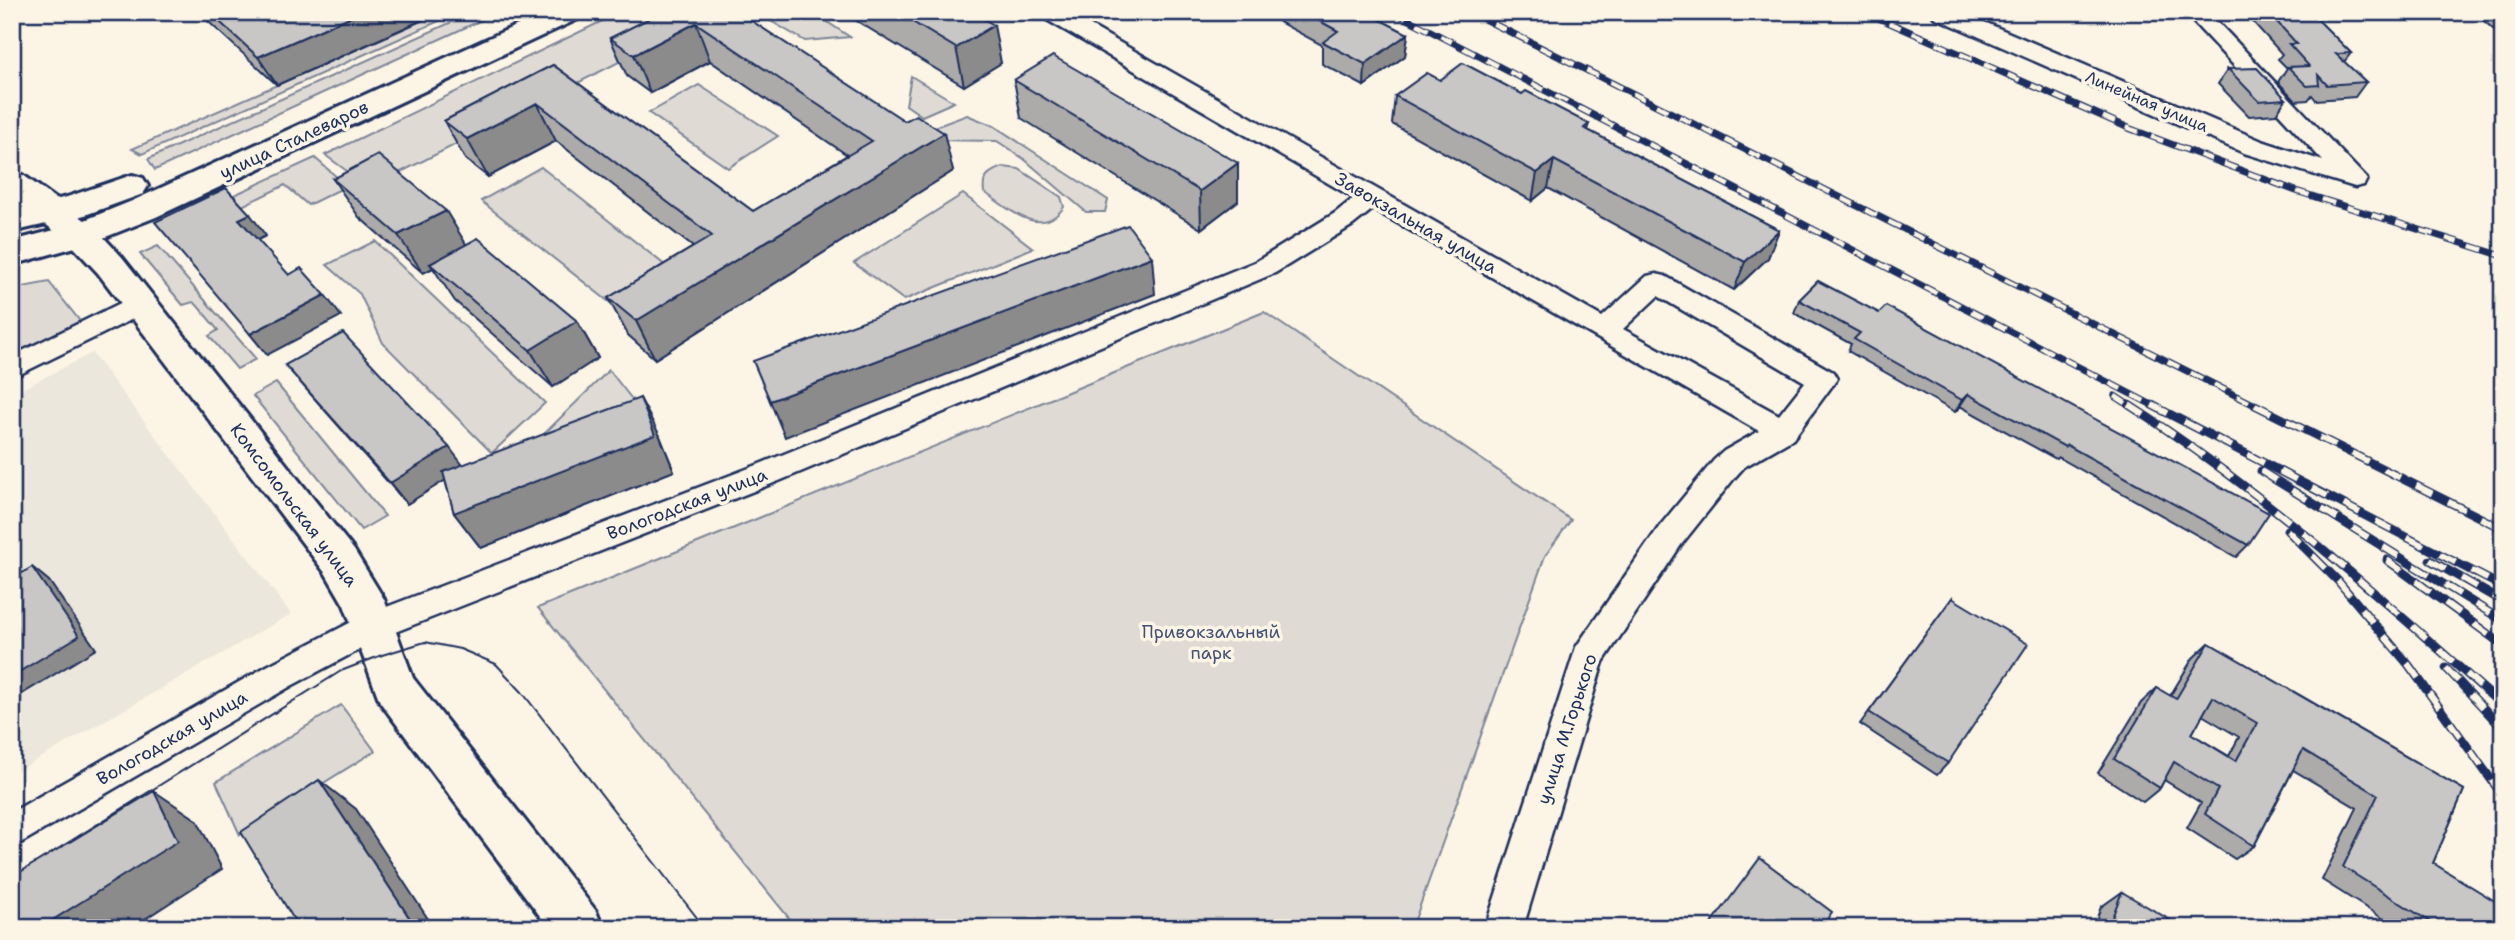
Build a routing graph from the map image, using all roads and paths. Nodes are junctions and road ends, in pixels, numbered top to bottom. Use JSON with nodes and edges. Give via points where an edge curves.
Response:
{"nodes":[{"id":1,"x":517,"y":12,"type":"edge"},
{"id":2,"x":570,"y":12,"type":"edge"},
{"id":3,"x":1050,"y":12,"type":"edge"},
{"id":4,"x":1942,"y":12,"type":"edge"},
{"id":5,"x":2195,"y":12,"type":"edge"},
{"id":6,"x":12,"y":183,"type":"edge"},
{"id":7,"x":1372,"y":197,"type":"junction"},
{"id":8,"x":12,"y":221,"type":"edge"},
{"id":9,"x":68,"y":223,"type":"junction"},
{"id":10,"x":12,"y":253,"type":"edge"},
{"id":11,"x":139,"y":304,"type":"junction"},
{"id":12,"x":1604,"y":331,"type":"junction"},
{"id":13,"x":12,"y":368,"type":"edge"},
{"id":14,"x":1783,"y":431,"type":"junction"},
{"id":15,"x":374,"y":626,"type":"junction"},
{"id":16,"x":12,"y":831,"type":"edge"},
{"id":17,"x":579,"y":928,"type":"edge"},
{"id":18,"x":1504,"y":928,"type":"edge"}],
"edges":[{"from":1,"to":9,"type":"main road","name":"улица Сталеваров","via":[[109,196]]},
{"from":2,"to":9,"type":"main road","name":"улица Сталеваров","via":[[144,209]]},
{"from":3,"to":7,"type":"street","name":"Завокзальная улица"},
{"from":4,"to":5,"type":"street","name":"Линейная улица","via":[[2253,147],[2355,179]]},
{"from":6,"to":9,"type":"main road","name":"Комсомольская улица"},
{"from":7,"to":12,"type":"street","name":"Завокзальная улица"},
{"from":7,"to":15,"type":"street","name":"Вологодская улица","via":[[1330,228],[1248,274],[768,473]]},
{"from":8,"to":9,"type":"main road","name":"улица Сталеваров"},
{"from":9,"to":10,"type":"main road","name":"улица Сталеваров"},
{"from":9,"to":11,"type":"main road","name":"Комсомольская улица","via":[[110,265]]},
{"from":11,"to":13,"type":"street"},
{"from":11,"to":15,"type":"main road","name":"Комсомольская улица","via":[[340,562]]},
{"from":12,"to":14,"type":"street","name":"Завокзальная улица"},
{"from":12,"to":14,"type":"street","via":[[1656,283],[1824,379]]},
{"from":14,"to":18,"type":"street","name":"улица М.Горького","via":[[1725,468],[1670,536],[1588,657]]},
{"from":15,"to":16,"type":"street","name":"Вологодская улица"},
{"from":15,"to":17,"type":"main road","name":"Комсомольская улица","via":[[396,688]]}]}
